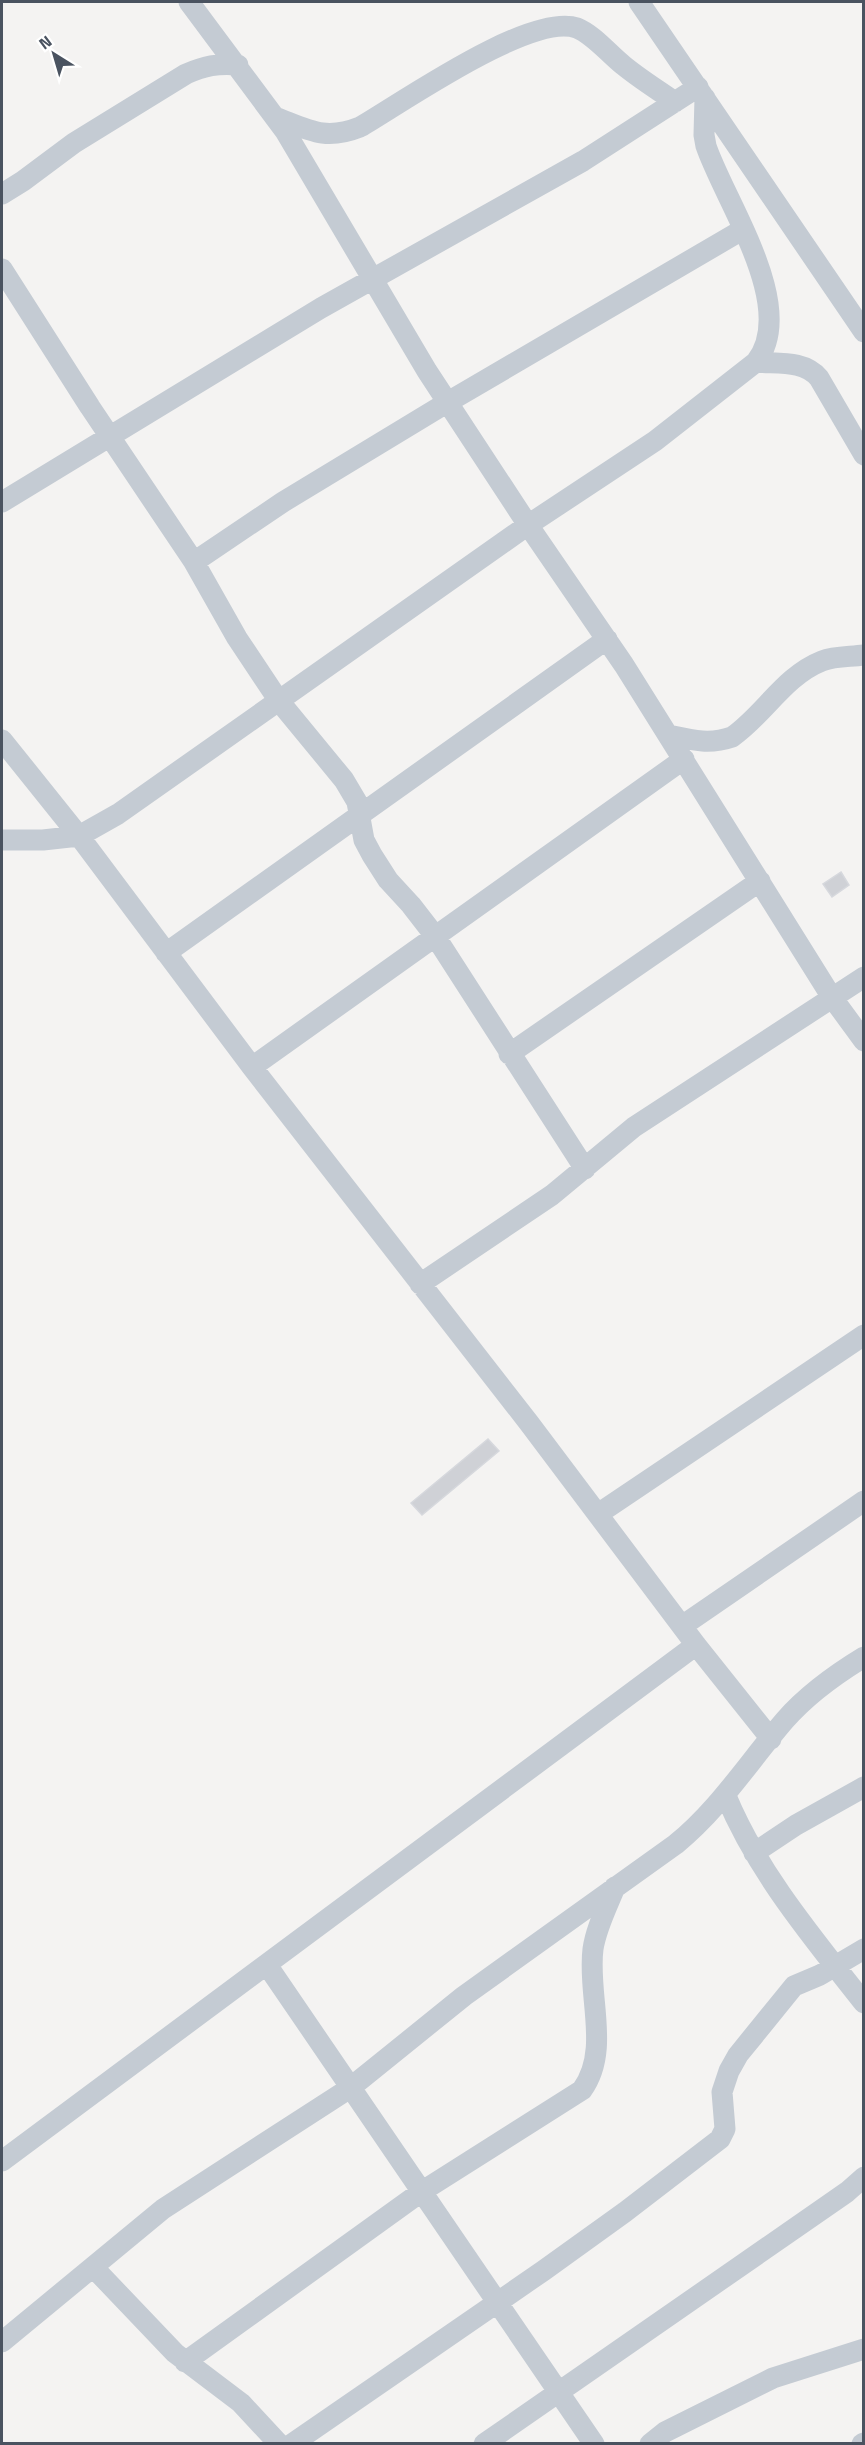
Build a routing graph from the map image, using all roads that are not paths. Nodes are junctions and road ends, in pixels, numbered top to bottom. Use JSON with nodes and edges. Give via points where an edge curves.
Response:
{"nodes":[{"id":1,"x":189,"y":2,"type":"edge"},
{"id":2,"x":639,"y":2,"type":"edge"},
{"id":3,"x":238,"y":65,"type":"junction"},
{"id":4,"x":702,"y":92,"type":"junction"},
{"id":5,"x":675,"y":102,"type":"junction"},
{"id":6,"x":275,"y":117,"type":"junction"},
{"id":7,"x":2,"y":194,"type":"edge"},
{"id":8,"x":742,"y":230,"type":"junction"},
{"id":9,"x":2,"y":269,"type":"edge"},
{"id":10,"x":371,"y":279,"type":"junction"},
{"id":11,"x":864,"y":332,"type":"edge"},
{"id":12,"x":756,"y":362,"type":"junction"},
{"id":13,"x":448,"y":402,"type":"junction"},
{"id":14,"x":110,"y":438,"type":"junction"},
{"id":15,"x":864,"y":455,"type":"edge"},
{"id":16,"x":2,"y":502,"type":"edge"},
{"id":17,"x":528,"y":525,"type":"junction"},
{"id":18,"x":194,"y":562,"type":"junction"},
{"id":19,"x":607,"y":639,"type":"junction"},
{"id":20,"x":864,"y":655,"type":"edge"},
{"id":21,"x":279,"y":701,"type":"junction"},
{"id":22,"x":668,"y":735,"type":"junction"},
{"id":23,"x":2,"y":740,"type":"edge"},
{"id":24,"x":684,"y":759,"type":"junction"},
{"id":25,"x":359,"y":816,"type":"junction"},
{"id":26,"x":79,"y":836,"type":"junction"},
{"id":27,"x":2,"y":840,"type":"edge"},
{"id":28,"x":760,"y":881,"type":"junction"},
{"id":29,"x":435,"y":936,"type":"junction"},
{"id":30,"x":166,"y":953,"type":"junction"},
{"id":31,"x":864,"y":977,"type":"edge"},
{"id":32,"x":831,"y":996,"type":"junction"},
{"id":33,"x":864,"y":1041,"type":"edge"},
{"id":34,"x":509,"y":1054,"type":"junction"},
{"id":35,"x":252,"y":1067,"type":"junction"},
{"id":36,"x":585,"y":1169,"type":"junction"},
{"id":37,"x":420,"y":1284,"type":"junction"},
{"id":38,"x":864,"y":1335,"type":"edge"},
{"id":39,"x":864,"y":1501,"type":"edge"},
{"id":40,"x":598,"y":1514,"type":"junction"},
{"id":41,"x":682,"y":1626,"type":"junction"},
{"id":42,"x":696,"y":1645,"type":"junction"},
{"id":43,"x":864,"y":1657,"type":"edge"},
{"id":44,"x":771,"y":1739,"type":"junction"},
{"id":45,"x":864,"y":1787,"type":"edge"},
{"id":46,"x":726,"y":1796,"type":"junction"},
{"id":47,"x":754,"y":1853,"type":"junction"},
{"id":48,"x":615,"y":1887,"type":"junction"},
{"id":49,"x":864,"y":1949,"type":"edge"},
{"id":50,"x":267,"y":1965,"type":"junction"},
{"id":51,"x":835,"y":1966,"type":"junction"},
{"id":52,"x":864,"y":2003,"type":"edge"},
{"id":53,"x":350,"y":2088,"type":"junction"},
{"id":54,"x":2,"y":2161,"type":"edge"},
{"id":55,"x":864,"y":2177,"type":"edge"},
{"id":56,"x":421,"y":2192,"type":"junction"},
{"id":57,"x":93,"y":2267,"type":"junction"},
{"id":58,"x":497,"y":2303,"type":"junction"},
{"id":59,"x":2,"y":2342,"type":"edge"},
{"id":60,"x":864,"y":2349,"type":"edge"},
{"id":61,"x":185,"y":2362,"type":"junction"},
{"id":62,"x":557,"y":2391,"type":"junction"},
{"id":63,"x":279,"y":2444,"type":"edge"},
{"id":64,"x":292,"y":2444,"type":"edge"},
{"id":65,"x":484,"y":2444,"type":"edge"},
{"id":66,"x":594,"y":2444,"type":"edge"},
{"id":67,"x":650,"y":2444,"type":"edge"}],
"edges":[{"from":1,"to":3,"type":"street"},
{"from":2,"to":4,"type":"street"},
{"from":3,"to":6,"type":"street"},
{"from":3,"to":7,"type":"street","via":[[219,63],[186,74],[74,143]]},
{"from":4,"to":5,"type":"street"},
{"from":4,"to":8,"type":"street","via":[[705,146]]},
{"from":4,"to":11,"type":"street"},
{"from":5,"to":6,"type":"street","via":[[626,68],[589,35],[576,28],[551,27],[487,51],[343,134],[328,135]]},
{"from":5,"to":10,"type":"street","via":[[583,161]]},
{"from":6,"to":10,"type":"street"},
{"from":8,"to":12,"type":"street","via":[[768,296],[769,330]]},
{"from":8,"to":13,"type":"street"},
{"from":9,"to":14,"type":"street"},
{"from":10,"to":13,"type":"street"},
{"from":10,"to":14,"type":"street"},
{"from":12,"to":15,"type":"street","via":[[800,365],[816,374]]},
{"from":12,"to":17,"type":"street","via":[[647,447]]},
{"from":13,"to":17,"type":"street"},
{"from":13,"to":18,"type":"street","via":[[283,502]]},
{"from":14,"to":16,"type":"street"},
{"from":14,"to":18,"type":"street"},
{"from":17,"to":19,"type":"street"},
{"from":17,"to":21,"type":"street"},
{"from":18,"to":21,"type":"street"},
{"from":19,"to":22,"type":"street"},
{"from":19,"to":25,"type":"street"},
{"from":20,"to":22,"type":"street","via":[[832,658],[810,667],[732,737],[702,742]]},
{"from":21,"to":25,"type":"street","via":[[344,780],[357,802]]},
{"from":21,"to":26,"type":"street","via":[[118,814]]},
{"from":22,"to":24,"type":"street"},
{"from":23,"to":26,"type":"street"},
{"from":24,"to":28,"type":"street"},
{"from":24,"to":29,"type":"street"},
{"from":25,"to":29,"type":"street","via":[[364,840],[388,880]]},
{"from":25,"to":30,"type":"street"},
{"from":26,"to":27,"type":"street"},
{"from":26,"to":30,"type":"street"},
{"from":28,"to":32,"type":"street"},
{"from":28,"to":34,"type":"street"},
{"from":29,"to":34,"type":"street"},
{"from":29,"to":35,"type":"street"},
{"from":30,"to":35,"type":"street"},
{"from":31,"to":32,"type":"street"},
{"from":32,"to":33,"type":"street"},
{"from":32,"to":36,"type":"street","via":[[634,1126]]},
{"from":34,"to":36,"type":"street"},
{"from":35,"to":37,"type":"street"},
{"from":36,"to":37,"type":"street"},
{"from":37,"to":40,"type":"street"},
{"from":38,"to":40,"type":"street"},
{"from":39,"to":41,"type":"street"},
{"from":40,"to":41,"type":"street"},
{"from":41,"to":42,"type":"street"},
{"from":42,"to":44,"type":"street"},
{"from":42,"to":50,"type":"street"},
{"from":43,"to":44,"type":"street","via":[[800,1705]]},
{"from":44,"to":46,"type":"street"},
{"from":45,"to":47,"type":"street"},
{"from":46,"to":47,"type":"street"},
{"from":46,"to":48,"type":"street","via":[[696,1828]]},
{"from":47,"to":51,"type":"street"},
{"from":48,"to":53,"type":"street","via":[[464,1996]]},
{"from":48,"to":56,"type":"street","via":[[593,1948],[596,2058],[591,2078],[567,2101]]},
{"from":49,"to":51,"type":"street"},
{"from":50,"to":53,"type":"street"},
{"from":50,"to":54,"type":"street"},
{"from":51,"to":52,"type":"street"},
{"from":51,"to":58,"type":"street","via":[[794,1986],[738,2055],[722,2091],[725,2129],[720,2139]]},
{"from":53,"to":56,"type":"street"},
{"from":53,"to":57,"type":"street","via":[[163,2210]]},
{"from":55,"to":62,"type":"street"},
{"from":56,"to":58,"type":"street"},
{"from":56,"to":61,"type":"street"},
{"from":57,"to":59,"type":"street"},
{"from":57,"to":61,"type":"street"},
{"from":58,"to":62,"type":"street"},
{"from":58,"to":64,"type":"street"},
{"from":60,"to":67,"type":"street","via":[[772,2378],[664,2432]]},
{"from":61,"to":63,"type":"street","via":[[241,2403]]},
{"from":62,"to":65,"type":"street"},
{"from":62,"to":66,"type":"street"}]}
